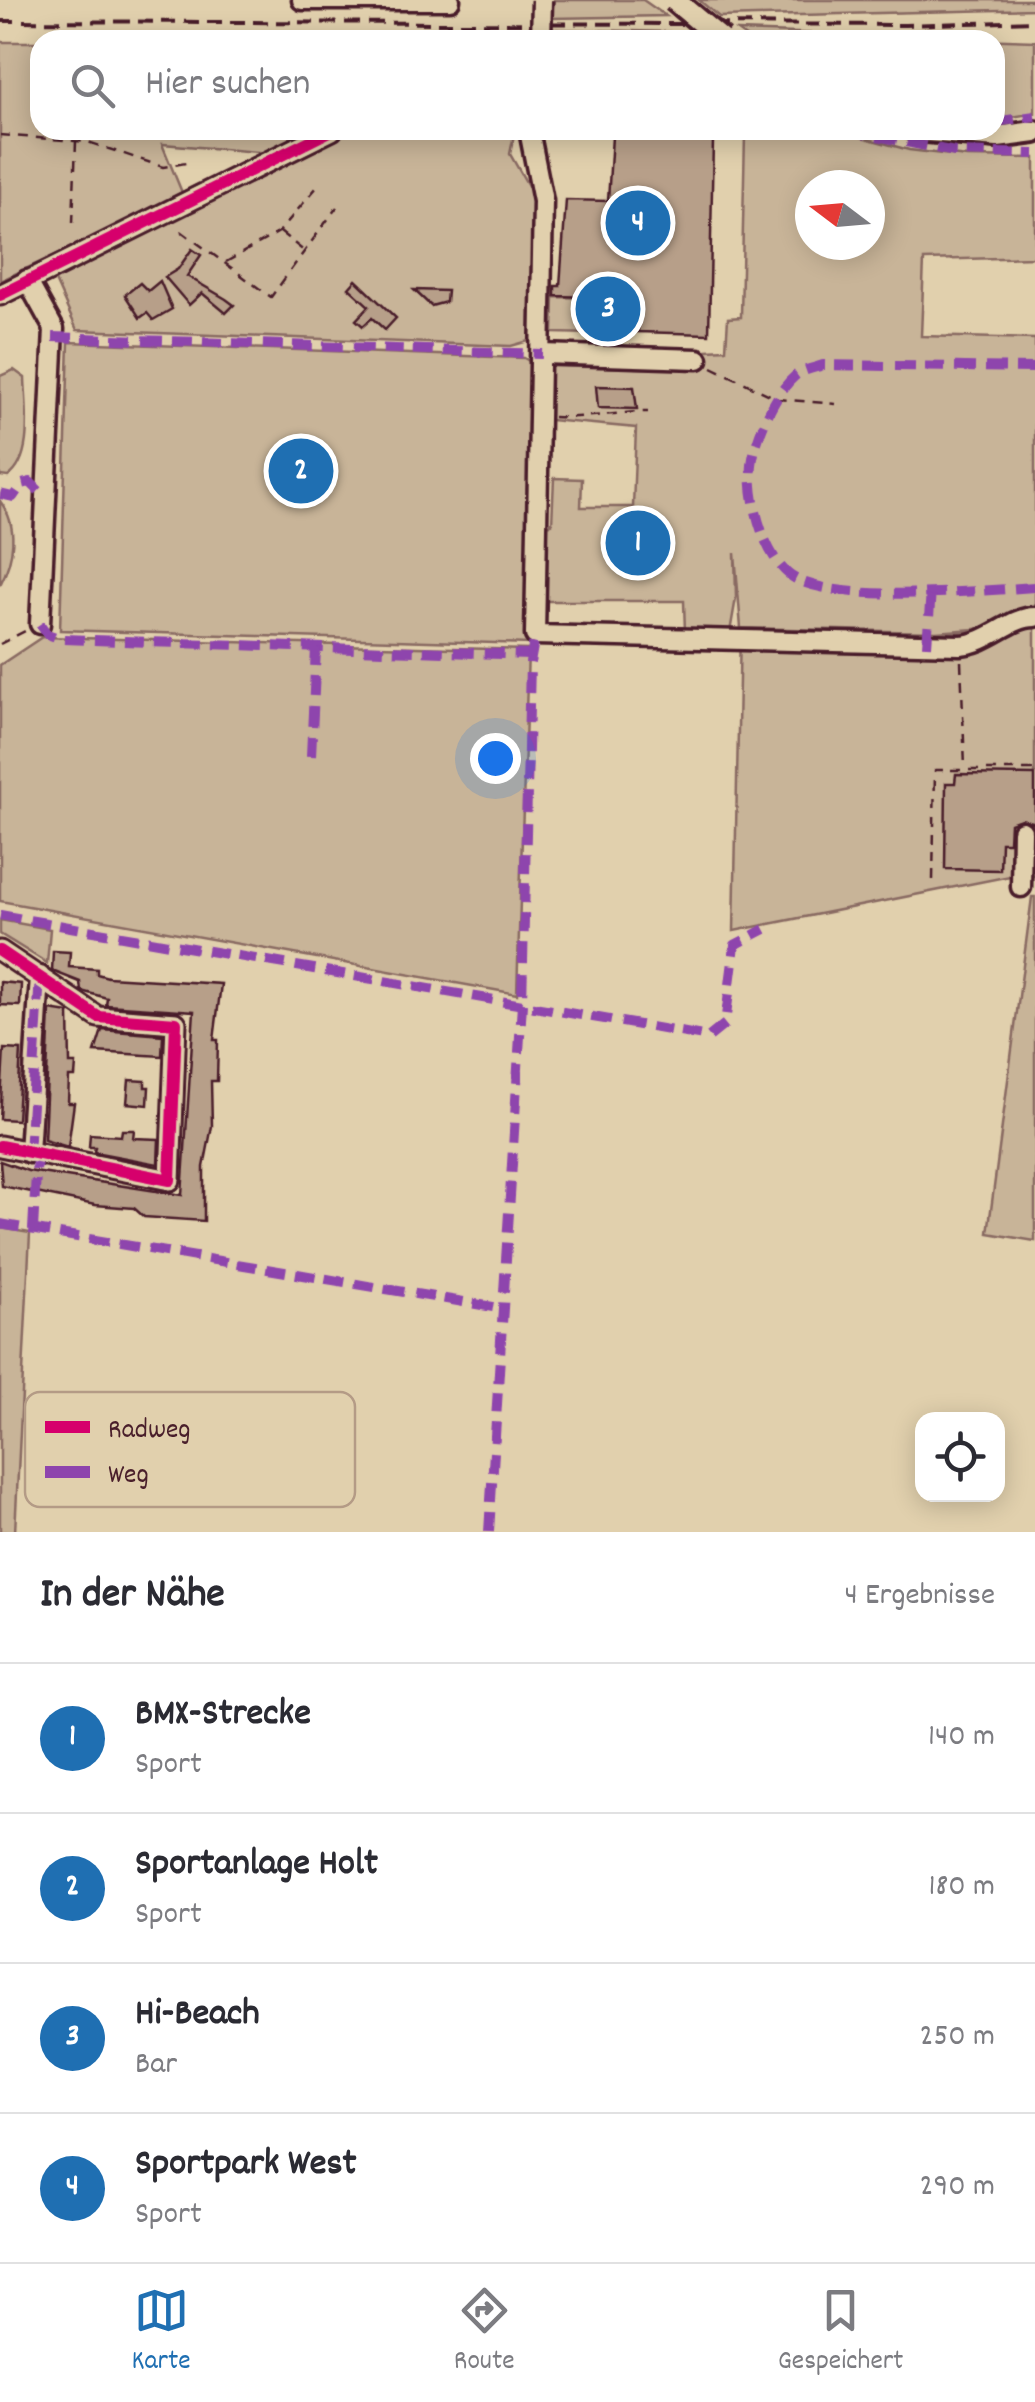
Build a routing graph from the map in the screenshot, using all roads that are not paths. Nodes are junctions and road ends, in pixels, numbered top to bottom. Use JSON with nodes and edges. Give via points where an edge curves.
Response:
{"nodes":[{"id":1,"x":302,"y":0,"type":"edge"},
{"id":2,"x":425,"y":0,"type":"edge"},
{"id":3,"x":450,"y":0,"type":"edge"},
{"id":4,"x":542,"y":0,"type":"edge"},
{"id":5,"x":674,"y":0,"type":"edge"},
{"id":6,"x":541,"y":30,"type":"edge"},
{"id":7,"x":710,"y":30,"type":"edge"},
{"id":8,"x":1035,"y":132,"type":"edge"},
{"id":9,"x":1005,"y":136,"type":"edge"},
{"id":10,"x":312,"y":140,"type":"edge"},
{"id":11,"x":531,"y":140,"type":"edge"},
{"id":12,"x":27,"y":280,"type":"junction"},
{"id":13,"x":0,"y":295,"type":"edge"},
{"id":14,"x":542,"y":354,"type":"junction"},
{"id":15,"x":698,"y":359,"type":"road end"},
{"id":16,"x":1035,"y":618,"type":"edge"},
{"id":17,"x":40,"y":624,"type":"road end"},
{"id":18,"x":1022,"y":831,"type":"dead end"},
{"id":19,"x":1022,"y":887,"type":"dead end"},
{"id":20,"x":0,"y":951,"type":"edge"},
{"id":21,"x":40,"y":976,"type":"junction"},
{"id":22,"x":0,"y":1146,"type":"edge"},
{"id":23,"x":29,"y":1153,"type":"junction"}],
"edges":[{"from":1,"to":2,"type":"street"},
{"from":2,"to":3,"type":"street"},
{"from":4,"to":6,"type":"street","bridge":true},
{"from":5,"to":7,"type":"main road","bridge":true},
{"from":8,"to":9,"type":"main road"},
{"from":10,"to":12,"type":"street"},
{"from":11,"to":14,"type":"street","via":[[544,201]]},
{"from":12,"to":13,"type":"street"},
{"from":12,"to":17,"type":"street","via":[[54,328]]},
{"from":14,"to":15,"type":"street"},
{"from":14,"to":16,"type":"street","via":[[535,635],[960,645],[982,644],[1025,617]]},
{"from":18,"to":19,"type":"street"},
{"from":20,"to":21,"type":"street"},
{"from":21,"to":23,"type":"street"},
{"from":21,"to":23,"type":"street","via":[[98,1017],[176,1023],[170,1180]]},
{"from":22,"to":23,"type":"street"}]}
